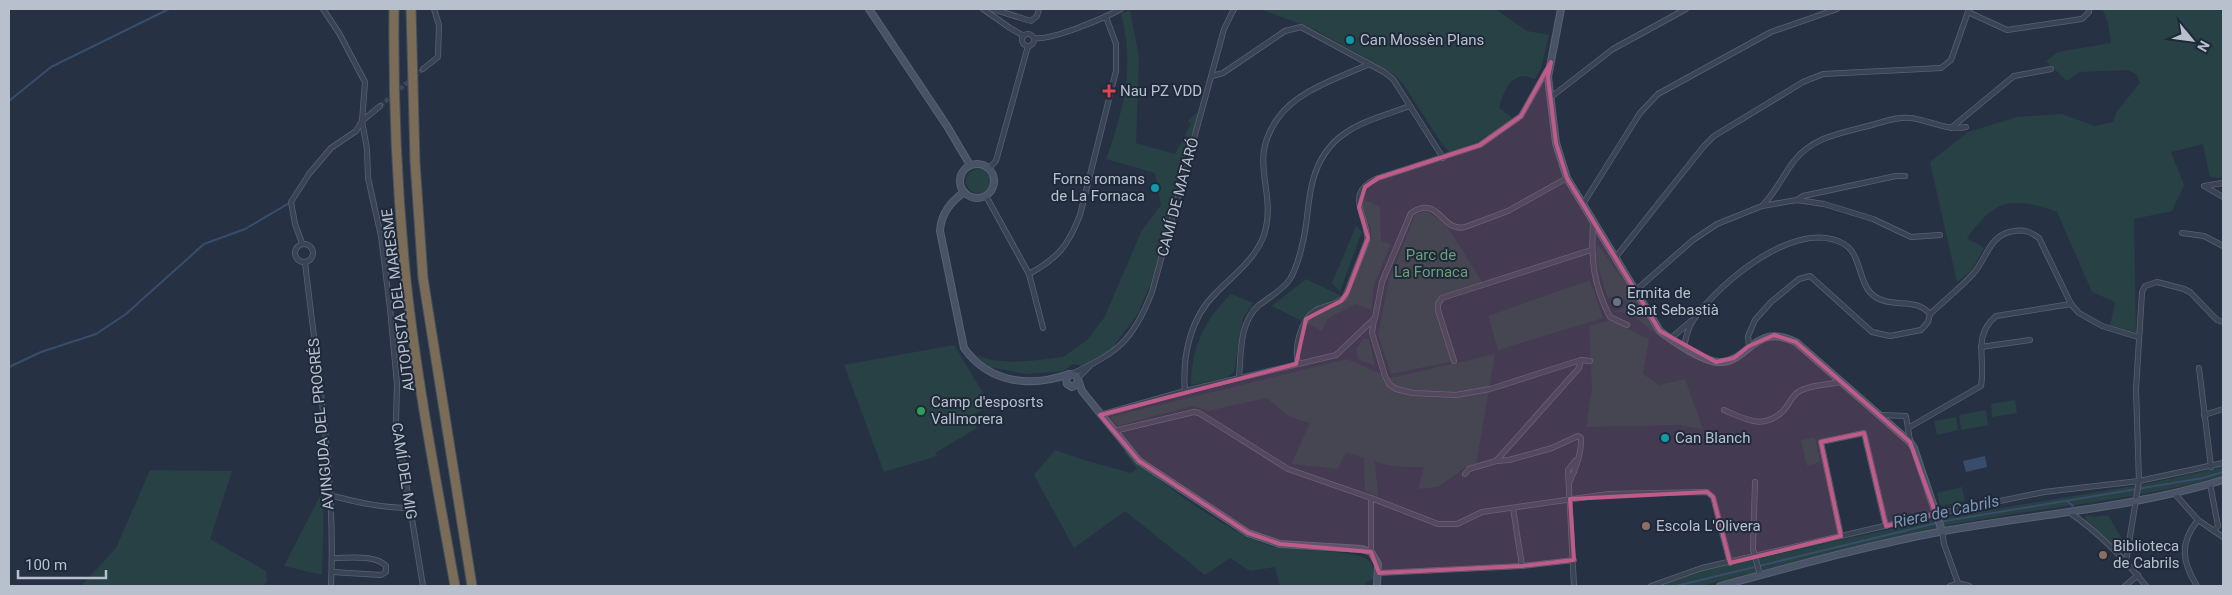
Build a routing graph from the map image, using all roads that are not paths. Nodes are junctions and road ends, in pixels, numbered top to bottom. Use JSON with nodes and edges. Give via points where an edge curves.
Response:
{"nodes":[{"id":1,"x":323,"y":9,"type":"edge"},
{"id":2,"x":394,"y":9,"type":"edge"},
{"id":3,"x":411,"y":9,"type":"edge"},
{"id":4,"x":434,"y":9,"type":"edge"},
{"id":5,"x":869,"y":9,"type":"edge"},
{"id":6,"x":983,"y":9,"type":"edge"},
{"id":7,"x":992,"y":9,"type":"edge"},
{"id":8,"x":1039,"y":9,"type":"edge"},
{"id":9,"x":1121,"y":9,"type":"edge"},
{"id":10,"x":1234,"y":9,"type":"edge"},
{"id":11,"x":1561,"y":9,"type":"edge"},
{"id":12,"x":1686,"y":9,"type":"edge"},
{"id":13,"x":1837,"y":9,"type":"edge"},
{"id":14,"x":2089,"y":9,"type":"edge"},
{"id":15,"x":1968,"y":10,"type":"edge"},
{"id":16,"x":1106,"y":17,"type":"junction"},
{"id":17,"x":1024,"y":36,"type":"junction"},
{"id":18,"x":1034,"y":38,"type":"junction"},
{"id":19,"x":1028,"y":46,"type":"junction"},
{"id":20,"x":1551,"y":62,"type":"junction"},
{"id":21,"x":1369,"y":64,"type":"junction"},
{"id":22,"x":423,"y":69,"type":"tunnel mouth"},
{"id":23,"x":2051,"y":69,"type":"dead end"},
{"id":24,"x":1212,"y":76,"type":"junction"},
{"id":25,"x":1551,"y":97,"type":"junction"},
{"id":26,"x":380,"y":106,"type":"tunnel mouth"},
{"id":27,"x":1410,"y":106,"type":"junction"},
{"id":28,"x":362,"y":121,"type":"junction"},
{"id":29,"x":1966,"y":127,"type":"dead end"},
{"id":30,"x":1951,"y":128,"type":"junction"},
{"id":31,"x":1443,"y":158,"type":"junction"},
{"id":32,"x":970,"y":165,"type":"junction"},
{"id":33,"x":988,"y":168,"type":"junction"},
{"id":34,"x":1905,"y":176,"type":"dead end"},
{"id":35,"x":1567,"y":178,"type":"junction"},
{"id":36,"x":2223,"y":183,"type":"edge"},
{"id":37,"x":964,"y":192,"type":"junction"},
{"id":38,"x":986,"y":196,"type":"junction"},
{"id":39,"x":2223,"y":197,"type":"edge"},
{"id":40,"x":1797,"y":200,"type":"junction"},
{"id":41,"x":1583,"y":204,"type":"junction"},
{"id":42,"x":1762,"y":206,"type":"junction"},
{"id":43,"x":1593,"y":223,"type":"junction"},
{"id":44,"x":2182,"y":234,"type":"dead end"},
{"id":45,"x":1940,"y":235,"type":"dead end"},
{"id":46,"x":302,"y":243,"type":"junction"},
{"id":47,"x":2223,"y":246,"type":"edge"},
{"id":48,"x":1592,"y":250,"type":"junction"},
{"id":49,"x":1615,"y":258,"type":"junction"},
{"id":50,"x":305,"y":262,"type":"junction"},
{"id":51,"x":1029,"y":274,"type":"junction"},
{"id":52,"x":1635,"y":291,"type":"junction"},
{"id":53,"x":2070,"y":304,"type":"junction"},
{"id":54,"x":1930,"y":314,"type":"junction"},
{"id":55,"x":1375,"y":318,"type":"junction"},
{"id":56,"x":1694,"y":319,"type":"junction"},
{"id":57,"x":2223,"y":322,"type":"edge"},
{"id":58,"x":1626,"y":325,"type":"dead end"},
{"id":59,"x":1043,"y":328,"type":"dead end"},
{"id":60,"x":2138,"y":337,"type":"junction"},
{"id":61,"x":1670,"y":339,"type":"junction"},
{"id":62,"x":2030,"y":340,"type":"dead end"},
{"id":63,"x":1749,"y":346,"type":"junction"},
{"id":64,"x":1684,"y":347,"type":"junction"},
{"id":65,"x":1981,"y":348,"type":"junction"},
{"id":66,"x":1581,"y":360,"type":"junction"},
{"id":67,"x":1454,"y":361,"type":"dead end"},
{"id":68,"x":1590,"y":361,"type":"dead end"},
{"id":69,"x":1298,"y":363,"type":"junction"},
{"id":70,"x":1092,"y":364,"type":"junction"},
{"id":71,"x":2199,"y":368,"type":"dead end"},
{"id":72,"x":1071,"y":374,"type":"junction"},
{"id":73,"x":1239,"y":378,"type":"junction"},
{"id":74,"x":1078,"y":379,"type":"junction"},
{"id":75,"x":1054,"y":380,"type":"junction"},
{"id":76,"x":1840,"y":382,"type":"junction"},
{"id":77,"x":1069,"y":385,"type":"junction"},
{"id":78,"x":1082,"y":391,"type":"junction"},
{"id":79,"x":1185,"y":391,"type":"junction"},
{"id":80,"x":2223,"y":409,"type":"edge"},
{"id":81,"x":1724,"y":410,"type":"dead end"},
{"id":82,"x":1100,"y":415,"type":"junction"},
{"id":83,"x":1880,"y":415,"type":"junction"},
{"id":84,"x":2204,"y":415,"type":"junction"},
{"id":85,"x":1908,"y":428,"type":"junction"},
{"id":86,"x":1114,"y":431,"type":"junction"},
{"id":87,"x":1910,"y":442,"type":"junction"},
{"id":88,"x":1496,"y":461,"type":"junction"},
{"id":89,"x":2223,"y":463,"type":"edge"},
{"id":90,"x":2211,"y":467,"type":"junction"},
{"id":91,"x":1465,"y":474,"type":"dead end"},
{"id":92,"x":2223,"y":480,"type":"edge"},
{"id":93,"x":1755,"y":482,"type":"dead end"},
{"id":94,"x":2139,"y":483,"type":"junction"},
{"id":95,"x":2210,"y":484,"type":"junction"},
{"id":96,"x":2175,"y":494,"type":"junction"},
{"id":97,"x":329,"y":495,"type":"junction"},
{"id":98,"x":1371,"y":498,"type":"junction"},
{"id":99,"x":1570,"y":499,"type":"junction"},
{"id":100,"x":2137,"y":500,"type":"junction"},
{"id":101,"x":410,"y":508,"type":"junction"},
{"id":102,"x":1513,"y":508,"type":"junction"},
{"id":103,"x":2068,"y":511,"type":"junction"},
{"id":104,"x":1937,"y":516,"type":"junction"},
{"id":105,"x":2198,"y":520,"type":"junction"},
{"id":106,"x":1886,"y":526,"type":"junction"},
{"id":107,"x":1942,"y":530,"type":"junction"},
{"id":108,"x":2214,"y":531,"type":"junction"},
{"id":109,"x":1841,"y":536,"type":"junction"},
{"id":110,"x":2223,"y":537,"type":"edge"},
{"id":111,"x":1371,"y":552,"type":"junction"},
{"id":112,"x":332,"y":558,"type":"junction"},
{"id":113,"x":1756,"y":558,"type":"junction"},
{"id":114,"x":2125,"y":558,"type":"junction"},
{"id":115,"x":1574,"y":560,"type":"junction"},
{"id":116,"x":1730,"y":563,"type":"junction"},
{"id":117,"x":1522,"y":566,"type":"junction"},
{"id":118,"x":332,"y":572,"type":"junction"},
{"id":119,"x":1379,"y":573,"type":"junction"},
{"id":120,"x":1759,"y":574,"type":"junction"},
{"id":121,"x":2138,"y":575,"type":"junction"},
{"id":122,"x":1958,"y":583,"type":"junction"},
{"id":123,"x":331,"y":586,"type":"edge"},
{"id":124,"x":423,"y":586,"type":"edge"},
{"id":125,"x":455,"y":586,"type":"edge"},
{"id":126,"x":472,"y":586,"type":"edge"},
{"id":127,"x":1378,"y":586,"type":"edge"},
{"id":128,"x":1574,"y":586,"type":"edge"},
{"id":129,"x":1651,"y":586,"type":"edge"},
{"id":130,"x":1725,"y":586,"type":"edge"},
{"id":131,"x":1950,"y":586,"type":"edge"},
{"id":132,"x":1969,"y":586,"type":"edge"},
{"id":133,"x":2125,"y":586,"type":"edge"},
{"id":134,"x":2146,"y":586,"type":"edge"},
{"id":135,"x":2197,"y":586,"type":"edge"}],
"edges":[{"from":1,"to":28,"type":"street","name":"CAMÍ DEL MIG","via":[[365,82]]},
{"from":2,"to":125,"type":"highway","name":"AUTOPISTA DEL MARESME","via":[[393,62],[406,281]]},
{"from":3,"to":126,"type":"highway","name":"AUTOPISTA DEL MARESME","via":[[415,162],[423,278]]},
{"from":4,"to":22,"type":"street","via":[[438,25],[438,57]]},
{"from":5,"to":32,"type":"street"},
{"from":6,"to":17,"type":"street"},
{"from":7,"to":8,"type":"street","via":[[1030,21],[1037,16]]},
{"from":9,"to":16,"type":"street"},
{"from":10,"to":24,"type":"street","name":"CAMÍ DE MATARÓ","via":[[1224,29]]},
{"from":11,"to":20,"type":"street"},
{"from":12,"to":25,"type":"street","via":[[1613,49]]},
{"from":13,"to":41,"type":"street","via":[[1770,32],[1658,94],[1640,113]]},
{"from":14,"to":15,"type":"street","via":[[2082,19],[2007,30]]},
{"from":15,"to":49,"type":"street","via":[[1951,60],[1941,68],[1823,74],[1802,82],[1714,136]]},
{"from":16,"to":18,"type":"street"},
{"from":16,"to":51,"type":"street","via":[[1116,44],[1116,71],[1080,215],[1063,250]]},
{"from":17,"to":18,"type":"street","via":[[1029,34]]},
{"from":17,"to":19,"type":"street","via":[[1023,43]]},
{"from":18,"to":19,"type":"street"},
{"from":19,"to":33,"type":"street","via":[[996,161]]},
{"from":20,"to":25,"type":"street","via":[[1548,77]]},
{"from":20,"to":31,"type":"street","via":[[1521,116],[1480,145]]},
{"from":21,"to":24,"type":"street","via":[[1301,27],[1285,30],[1223,73]]},
{"from":21,"to":27,"type":"street","via":[[1393,79]]},
{"from":21,"to":79,"type":"street","via":[[1295,101],[1273,125],[1262,155],[1268,207],[1264,235],[1245,266],[1210,298],[1195,322],[1186,356]]},
{"from":23,"to":30,"type":"street","via":[[2014,76]]},
{"from":24,"to":70,"type":"street","name":"CAMÍ DE MATARÓ","via":[[1152,292],[1142,317],[1127,340]]},
{"from":25,"to":35,"type":"street","via":[[1556,143]]},
{"from":26,"to":28,"type":"street"},
{"from":27,"to":31,"type":"street"},
{"from":27,"to":73,"type":"street","via":[[1348,130],[1323,154],[1313,182],[1304,241],[1290,279],[1249,318],[1241,344]]},
{"from":28,"to":46,"type":"street","via":[[356,130],[330,148],[291,202]]},
{"from":28,"to":101,"type":"street","name":"CAMÍ DEL MIG","via":[[368,178],[381,236],[390,308],[397,384],[396,422]]},
{"from":29,"to":30,"type":"street"},
{"from":30,"to":42,"type":"street","via":[[1903,118],[1825,137],[1803,151]]},
{"from":31,"to":69,"type":"street","via":[[1375,179],[1365,187],[1359,207],[1368,238],[1341,300],[1306,319]]},
{"from":32,"to":33,"type":"street","via":[[983,164]]},
{"from":32,"to":37,"type":"street","via":[[961,177]]},
{"from":33,"to":38,"type":"street","via":[[994,183]]},
{"from":34,"to":40,"type":"street","via":[[1803,196]]},
{"from":35,"to":41,"type":"street"},
{"from":35,"to":55,"type":"street","via":[[1508,211],[1465,227],[1453,226],[1431,208],[1424,207],[1411,213],[1382,282]]},
{"from":36,"to":39,"type":"street","via":[[2204,186]]},
{"from":37,"to":38,"type":"street","via":[[974,198]]},
{"from":37,"to":75,"type":"street","via":[[946,209],[940,230],[964,348],[985,370],[1005,378]]},
{"from":38,"to":51,"type":"street"},
{"from":40,"to":42,"type":"street"},
{"from":40,"to":45,"type":"street","via":[[1824,204],[1873,219],[1911,237]]},
{"from":41,"to":43,"type":"street"},
{"from":42,"to":52,"type":"street","via":[[1717,224],[1693,240]]},
{"from":43,"to":48,"type":"street"},
{"from":43,"to":49,"type":"street"},
{"from":44,"to":47,"type":"street","via":[[2204,236]]},
{"from":46,"to":50,"type":"street","via":[[295,255]]},
{"from":46,"to":50,"type":"street","via":[[310,245],[314,251],[311,259]]},
{"from":48,"to":58,"type":"street","via":[[1595,281],[1610,318]]},
{"from":48,"to":67,"type":"street","via":[[1442,298],[1438,310]]},
{"from":49,"to":52,"type":"street"},
{"from":50,"to":97,"type":"street","name":"AVINGUDA DEL PROGRÉS"},
{"from":51,"to":59,"type":"street"},
{"from":52,"to":61,"type":"street","via":[[1660,331]]},
{"from":53,"to":54,"type":"street","via":[[2039,238],[2033,233],[2018,230],[2008,231],[1995,240],[1974,274]]},
{"from":53,"to":60,"type":"street","via":[[2102,326]]},
{"from":53,"to":65,"type":"street","via":[[1996,316],[1984,330]]},
{"from":54,"to":56,"type":"street","via":[[1925,307],[1913,303],[1878,298],[1867,288],[1846,244],[1812,238],[1783,245],[1753,264],[1726,285]]},
{"from":54,"to":63,"type":"street","via":[[1921,330],[1890,336],[1872,332],[1810,276],[1799,279],[1755,320],[1748,336]]},
{"from":55,"to":66,"type":"street","via":[[1372,333],[1385,376],[1396,389],[1413,394],[1456,395],[1490,389]]},
{"from":55,"to":69,"type":"street","via":[[1336,355]]},
{"from":56,"to":61,"type":"street"},
{"from":56,"to":64,"type":"street"},
{"from":57,"to":60,"type":"street","via":[[2217,320],[2190,292],[2152,283],[2142,292]]},
{"from":60,"to":94,"type":"street"},
{"from":61,"to":64,"type":"street"},
{"from":62,"to":65,"type":"street"},
{"from":63,"to":64,"type":"street","via":[[1724,362],[1716,362]]},
{"from":63,"to":76,"type":"street","via":[[1774,335],[1785,337],[1796,342]]},
{"from":65,"to":85,"type":"street","via":[[1981,386]]},
{"from":66,"to":68,"type":"street"},
{"from":66,"to":88,"type":"street","via":[[1579,368]]},
{"from":69,"to":73,"type":"street"},
{"from":70,"to":72,"type":"street","name":"CAMÍ DE MATARÓ"},
{"from":70,"to":74,"type":"street","name":"CAMÍ DE MATARÓ"},
{"from":71,"to":84,"type":"street"},
{"from":72,"to":74,"type":"street"},
{"from":72,"to":75,"type":"street"},
{"from":72,"to":77,"type":"street","via":[[1066,379]]},
{"from":73,"to":79,"type":"street"},
{"from":74,"to":77,"type":"street","via":[[1076,385]]},
{"from":74,"to":78,"type":"street"},
{"from":75,"to":77,"type":"street"},
{"from":76,"to":81,"type":"street","via":[[1802,389],[1782,411],[1758,422]]},
{"from":76,"to":83,"type":"street"},
{"from":77,"to":78,"type":"street"},
{"from":78,"to":82,"type":"street"},
{"from":79,"to":82,"type":"street"},
{"from":80,"to":84,"type":"street"},
{"from":82,"to":86,"type":"street"},
{"from":83,"to":85,"type":"street","via":[[1906,416]]},
{"from":83,"to":87,"type":"street"},
{"from":84,"to":90,"type":"street"},
{"from":85,"to":87,"type":"street"},
{"from":86,"to":98,"type":"street","via":[[1194,412],[1288,469]]},
{"from":86,"to":111,"type":"street","via":[[1139,461],[1248,533],[1280,544]]},
{"from":87,"to":104,"type":"street"},
{"from":88,"to":91,"type":"street","via":[[1469,469]]},
{"from":88,"to":99,"type":"street","via":[[1552,448],[1578,436],[1582,444],[1568,470]]},
{"from":89,"to":90,"type":"street"},
{"from":90,"to":94,"type":"street"},
{"from":92,"to":95,"type":"street"},
{"from":93,"to":113,"type":"street","via":[[1753,549]]},
{"from":94,"to":100,"type":"street"},
{"from":94,"to":104,"type":"street","via":[[2044,492]]},
{"from":95,"to":96,"type":"street"},
{"from":95,"to":108,"type":"street","via":[[2218,526]]},
{"from":96,"to":100,"type":"street"},
{"from":96,"to":105,"type":"street"},
{"from":97,"to":101,"type":"street","via":[[361,504]]},
{"from":97,"to":112,"type":"street","name":"AVINGUDA DEL PROGRÉS"},
{"from":98,"to":102,"type":"street","via":[[1432,523],[1447,525],[1468,521],[1482,512]]},
{"from":98,"to":111,"type":"street"},
{"from":99,"to":102,"type":"street"},
{"from":99,"to":115,"type":"street"},
{"from":99,"to":116,"type":"street","via":[[1608,494],[1707,492],[1713,497]]},
{"from":100,"to":103,"type":"street"},
{"from":100,"to":114,"type":"street"},
{"from":101,"to":124,"type":"street","name":"CAMÍ DEL MIG"},
{"from":102,"to":117,"type":"street"},
{"from":103,"to":107,"type":"street"},
{"from":103,"to":114,"type":"street"},
{"from":104,"to":106,"type":"street"},
{"from":104,"to":107,"type":"street"},
{"from":105,"to":108,"type":"street"},
{"from":105,"to":135,"type":"street","via":[[2186,539],[2184,549]]},
{"from":106,"to":109,"type":"street"},
{"from":106,"to":109,"type":"street","via":[[1864,432],[1821,442]]},
{"from":107,"to":120,"type":"street"},
{"from":107,"to":122,"type":"street"},
{"from":108,"to":110,"type":"street"},
{"from":109,"to":113,"type":"street"},
{"from":111,"to":119,"type":"street"},
{"from":112,"to":118,"type":"street","name":"AVINGUDA DEL PROGRÉS"},
{"from":112,"to":118,"type":"street","via":[[381,560],[386,572],[381,575]]},
{"from":113,"to":116,"type":"street"},
{"from":113,"to":120,"type":"street"},
{"from":114,"to":121,"type":"street"},
{"from":115,"to":117,"type":"street"},
{"from":115,"to":128,"type":"street"},
{"from":116,"to":129,"type":"street","via":[[1702,568]]},
{"from":117,"to":119,"type":"street"},
{"from":118,"to":123,"type":"street","name":"AVINGUDA DEL PROGRÉS"},
{"from":119,"to":127,"type":"street"},
{"from":120,"to":130,"type":"street"},
{"from":121,"to":133,"type":"street"},
{"from":121,"to":134,"type":"street"},
{"from":122,"to":131,"type":"street"},
{"from":122,"to":132,"type":"street"}]}
